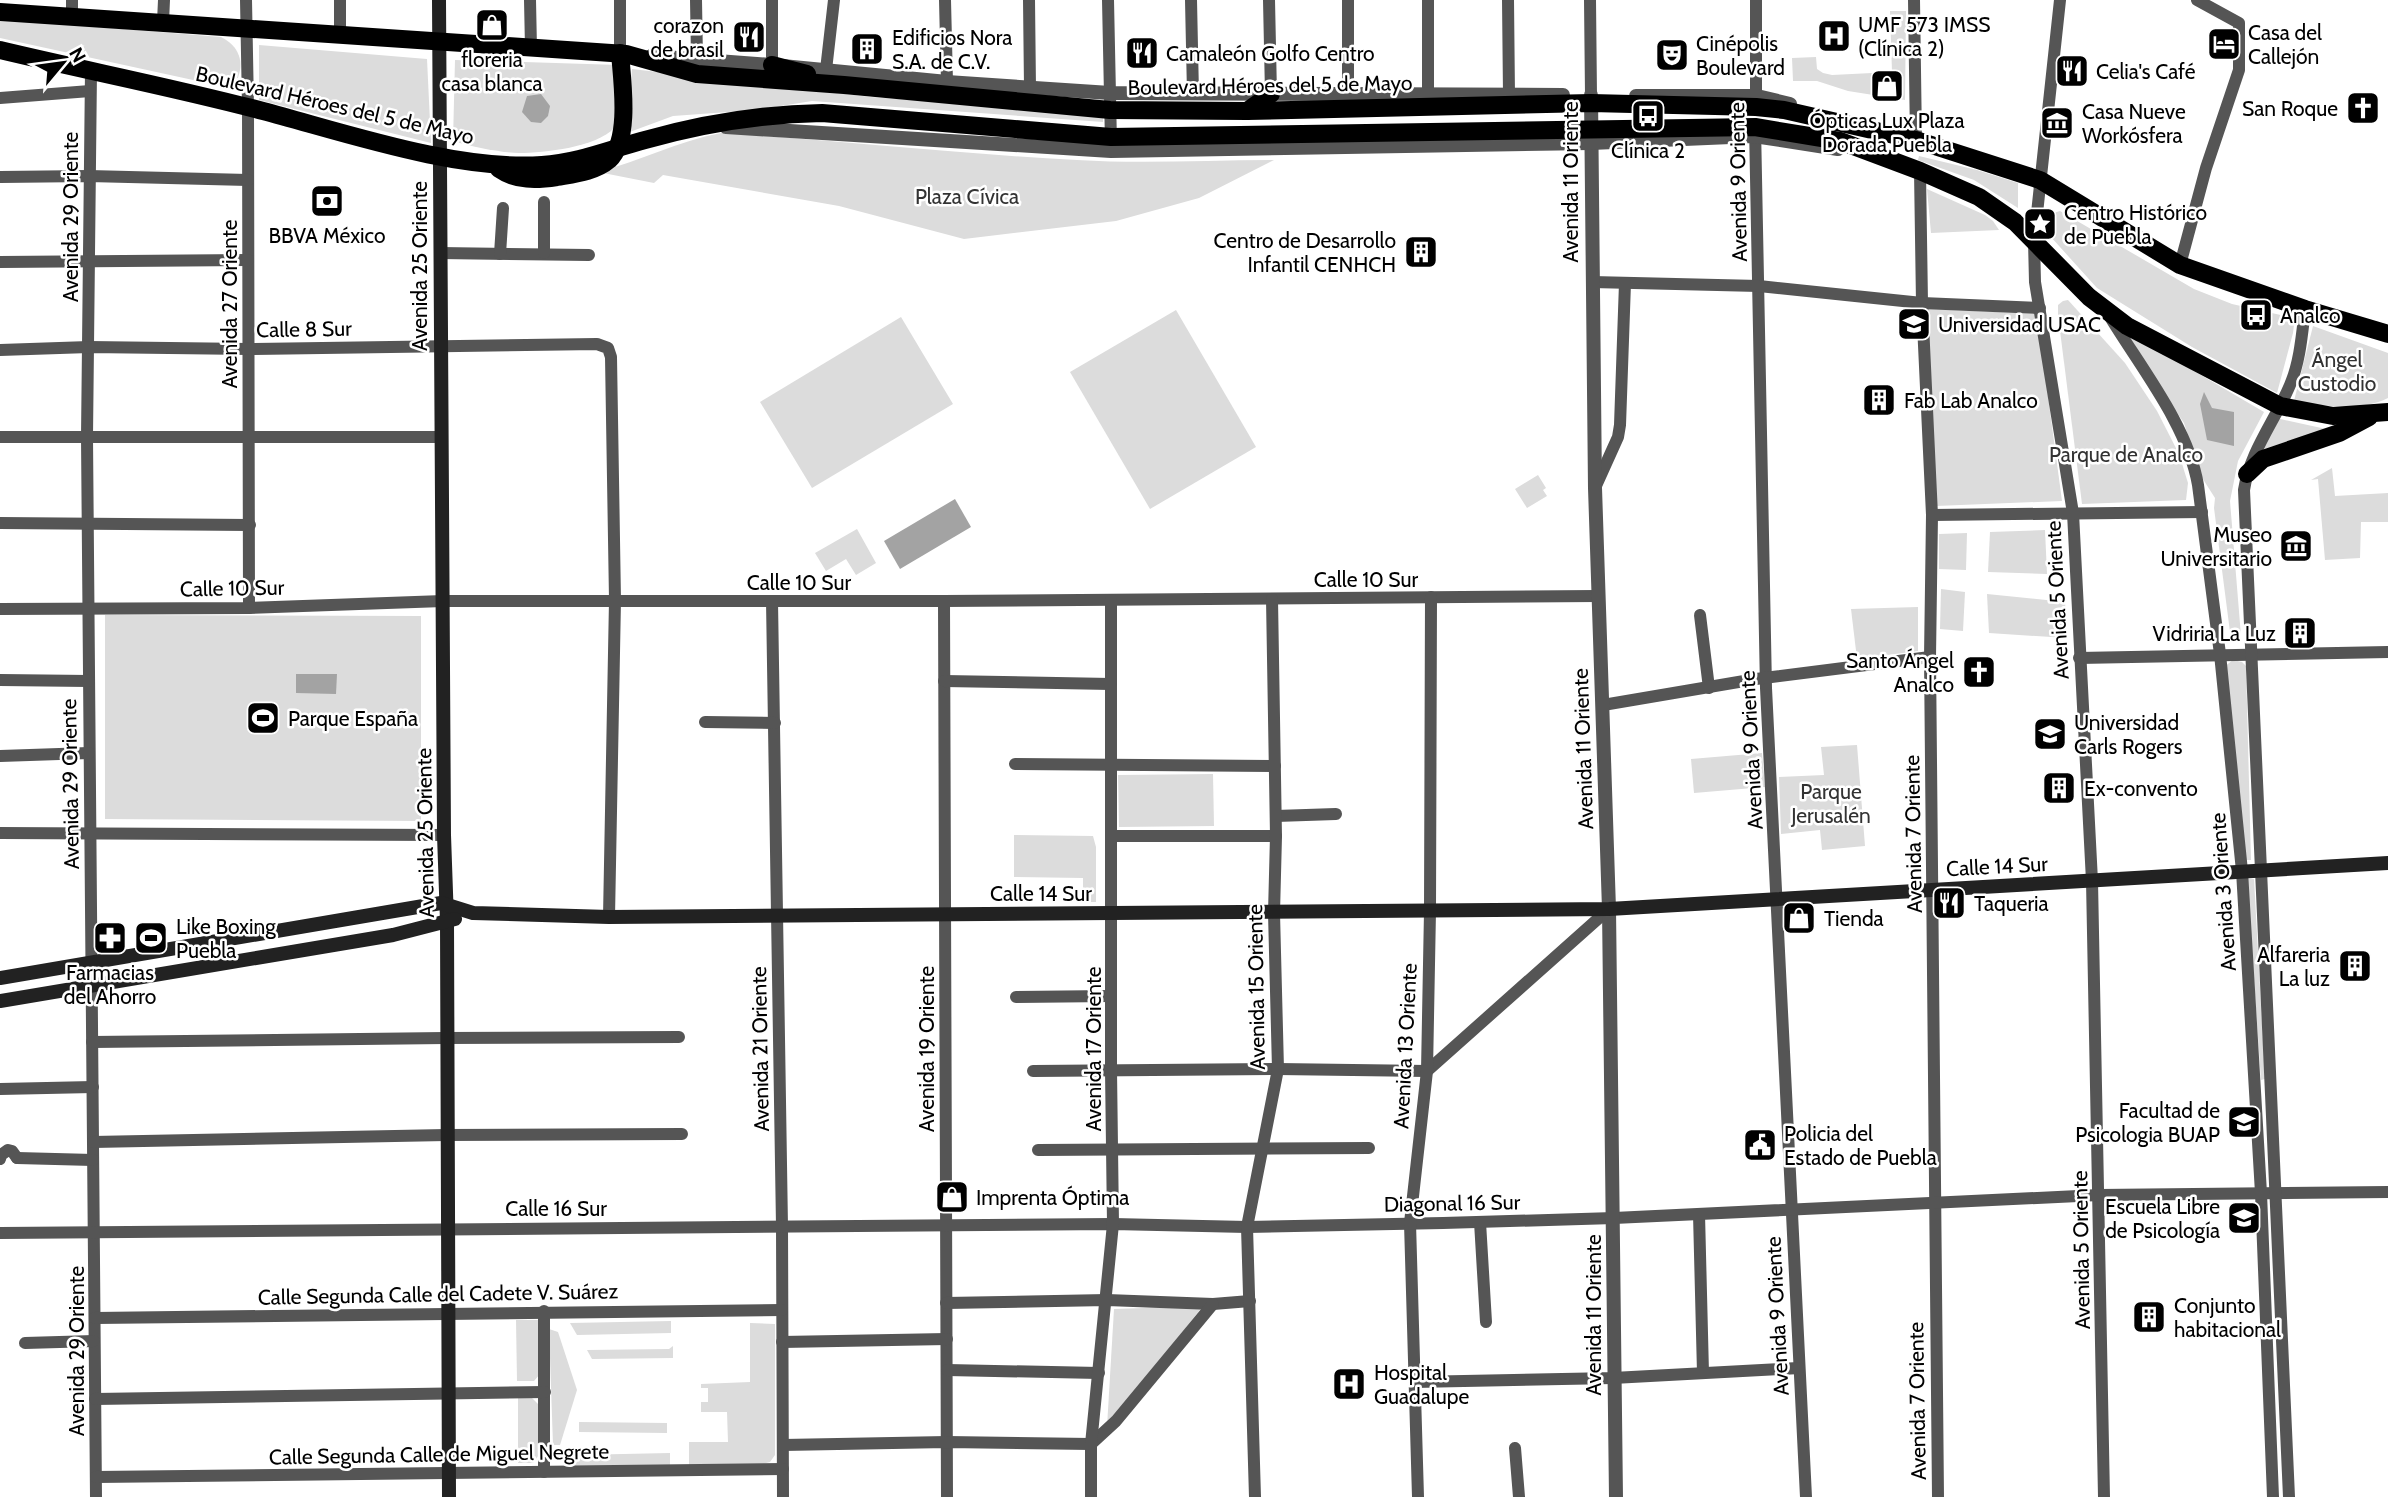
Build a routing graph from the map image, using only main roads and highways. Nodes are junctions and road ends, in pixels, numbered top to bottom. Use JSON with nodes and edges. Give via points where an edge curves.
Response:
{"nodes":[{"id":1,"x":439,"y":0,"type":"edge"},
{"id":2,"x":72,"y":8,"type":"edge"},
{"id":3,"x":0,"y":12,"type":"edge"},
{"id":4,"x":439,"y":40,"type":"junction"},
{"id":5,"x":0,"y":50,"type":"edge"},
{"id":6,"x":623,"y":53,"type":"junction"},
{"id":7,"x":772,"y":65,"type":"road end"},
{"id":8,"x":844,"y":85,"type":"junction"},
{"id":9,"x":1271,"y":94,"type":"road end"},
{"id":10,"x":1247,"y":110,"type":"junction"},
{"id":11,"x":615,"y":149,"type":"junction"},
{"id":12,"x":439,"y":155,"type":"junction"},
{"id":13,"x":2388,"y":334,"type":"edge"},
{"id":14,"x":2382,"y":412,"type":"edge"},
{"id":15,"x":2247,"y":474,"type":"road end"},
{"id":16,"x":2388,"y":863,"type":"edge"},
{"id":17,"x":446,"y":904,"type":"junction"},
{"id":18,"x":473,"y":913,"type":"junction"},
{"id":19,"x":447,"y":921,"type":"junction"},
{"id":20,"x":0,"y":978,"type":"edge"},
{"id":21,"x":0,"y":1001,"type":"edge"},
{"id":22,"x":449,"y":1497,"type":"edge"}],
"edges":[{"from":1,"to":4,"type":"main road","name":"Avenida 25 Oriente"},
{"from":2,"to":3,"type":"main road","name":"Boulevard Héroes del 5 de Mayo"},
{"from":2,"to":4,"type":"main road","name":"Boulevard Héroes del 5 de Mayo","via":[[163,22]]},
{"from":4,"to":6,"type":"main road","name":"Boulevard Héroes del 5 de Mayo"},
{"from":4,"to":12,"type":"main road","name":"Avenida 25 Oriente"},
{"from":5,"to":12,"type":"main road","name":"Boulevard Héroes del 5 de Mayo"},
{"from":6,"to":8,"type":"main road","name":"Boulevard Héroes del 5 de Mayo","via":[[697,74]]},
{"from":6,"to":11,"type":"main road","via":[[624,107]]},
{"from":7,"to":8,"type":"main road"},
{"from":8,"to":10,"type":"main road","name":"Boulevard Héroes del 5 de Mayo"},
{"from":9,"to":10,"type":"main road"},
{"from":10,"to":13,"type":"main road","name":"Boulevard Héroes del 5 de Mayo","via":[[1591,99],[1756,102],[1916,140],[2040,180],[2180,265]]},
{"from":11,"to":12,"type":"main road","name":"Boulevard Héroes del 5 de Mayo","via":[[598,167],[539,180]]},
{"from":11,"to":14,"type":"main road","via":[[702,125],[822,113],[1111,144],[1755,132],[1840,141],[1920,171],[1999,209],[2127,326],[2280,406],[2333,416]]},
{"from":12,"to":17,"type":"main road","name":"Avenida 25 Oriente"},
{"from":14,"to":15,"type":"main road","via":[[2339,433],[2263,459]]},
{"from":16,"to":18,"type":"main road","name":"Calle 14 Sur","via":[[1609,909],[609,918]]},
{"from":17,"to":18,"type":"main road","name":"Calle 14 Sur"},
{"from":17,"to":19,"type":"main road","name":"Avenida 25 Oriente"},
{"from":17,"to":20,"type":"main road"},
{"from":18,"to":19,"type":"main road","name":"Calle 14 Sur"},
{"from":19,"to":21,"type":"main road","name":"Calle 14 Sur","via":[[393,935]]},
{"from":19,"to":22,"type":"main road","name":"Avenida 25 Oriente"}]}
